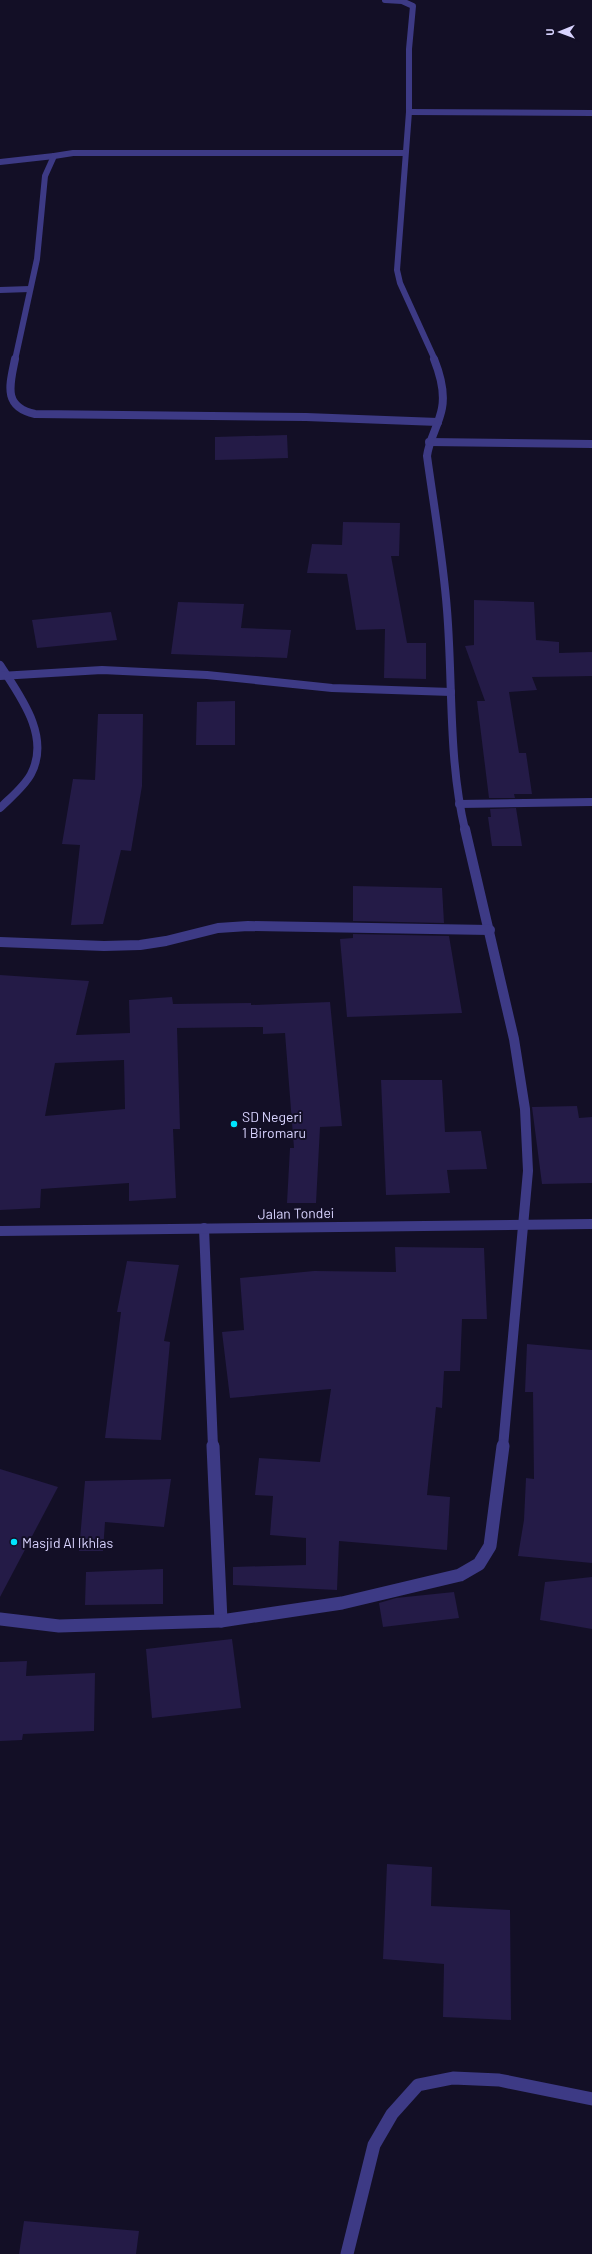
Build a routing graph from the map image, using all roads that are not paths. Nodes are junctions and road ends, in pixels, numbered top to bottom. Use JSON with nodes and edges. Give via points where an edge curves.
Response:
{"nodes":[{"id":1,"x":385,"y":0,"type":"edge"},
{"id":2,"x":409,"y":112,"type":"junction"},
{"id":3,"x":592,"y":113,"type":"edge"},
{"id":4,"x":404,"y":153,"type":"junction"},
{"id":5,"x":54,"y":156,"type":"junction"},
{"id":6,"x":0,"y":162,"type":"edge"},
{"id":7,"x":30,"y":289,"type":"junction"},
{"id":8,"x":0,"y":290,"type":"edge"},
{"id":9,"x":438,"y":422,"type":"junction"},
{"id":10,"x":430,"y":442,"type":"junction"},
{"id":11,"x":592,"y":444,"type":"edge"},
{"id":12,"x":0,"y":665,"type":"edge"},
{"id":13,"x":3,"y":676,"type":"edge"},
{"id":14,"x":451,"y":692,"type":"junction"},
{"id":15,"x":592,"y":802,"type":"edge"},
{"id":16,"x":459,"y":804,"type":"junction"},
{"id":17,"x":0,"y":808,"type":"edge"},
{"id":18,"x":490,"y":930,"type":"junction"},
{"id":19,"x":0,"y":942,"type":"edge"},
{"id":20,"x":523,"y":1224,"type":"junction"},
{"id":21,"x":592,"y":1224,"type":"edge"},
{"id":22,"x":204,"y":1228,"type":"junction"},
{"id":23,"x":0,"y":1231,"type":"edge"},
{"id":24,"x":0,"y":1619,"type":"edge"},
{"id":25,"x":221,"y":1621,"type":"junction"},
{"id":26,"x":592,"y":2099,"type":"edge"},
{"id":27,"x":347,"y":2254,"type":"edge"}],
"edges":[{"from":1,"to":2,"type":"street","via":[[402,1],[413,6],[408,49]]},
{"from":2,"to":3,"type":"street"},
{"from":2,"to":4,"type":"street"},
{"from":4,"to":5,"type":"street","via":[[73,153]]},
{"from":4,"to":9,"type":"street","via":[[397,270],[400,283],[430,346],[441,378],[442,408]]},
{"from":5,"to":6,"type":"street"},
{"from":5,"to":7,"type":"street","via":[[45,175],[40,238]]},
{"from":7,"to":8,"type":"street"},
{"from":7,"to":9,"type":"street","via":[[9,391],[12,402],[18,409],[28,413],[62,416],[313,417]]},
{"from":9,"to":10,"type":"street"},
{"from":10,"to":11,"type":"street"},
{"from":10,"to":14,"type":"street","via":[[427,456],[429,484],[441,552]]},
{"from":12,"to":13,"type":"street"},
{"from":13,"to":14,"type":"street","via":[[102,670],[206,675],[332,688]]},
{"from":13,"to":17,"type":"street","via":[[33,718],[37,735],[31,773]]},
{"from":14,"to":16,"type":"street"},
{"from":15,"to":16,"type":"street"},
{"from":16,"to":18,"type":"street"},
{"from":18,"to":19,"type":"street","via":[[248,926],[218,928],[140,945]]},
{"from":18,"to":20,"type":"street","via":[[514,1039],[525,1109],[528,1171]]},
{"from":20,"to":21,"type":"street","name":"Jalan Tondei"},
{"from":20,"to":22,"type":"street","name":"Jalan Tondei"},
{"from":20,"to":25,"type":"street","via":[[502,1456],[490,1546],[479,1564],[460,1575],[408,1589],[342,1603]]},
{"from":22,"to":23,"type":"street","name":"Jalan Tondei"},
{"from":22,"to":25,"type":"street"},
{"from":24,"to":25,"type":"street","via":[[59,1626]]},
{"from":26,"to":27,"type":"street","via":[[499,2080],[453,2078],[418,2085],[392,2114],[374,2145]]}]}
